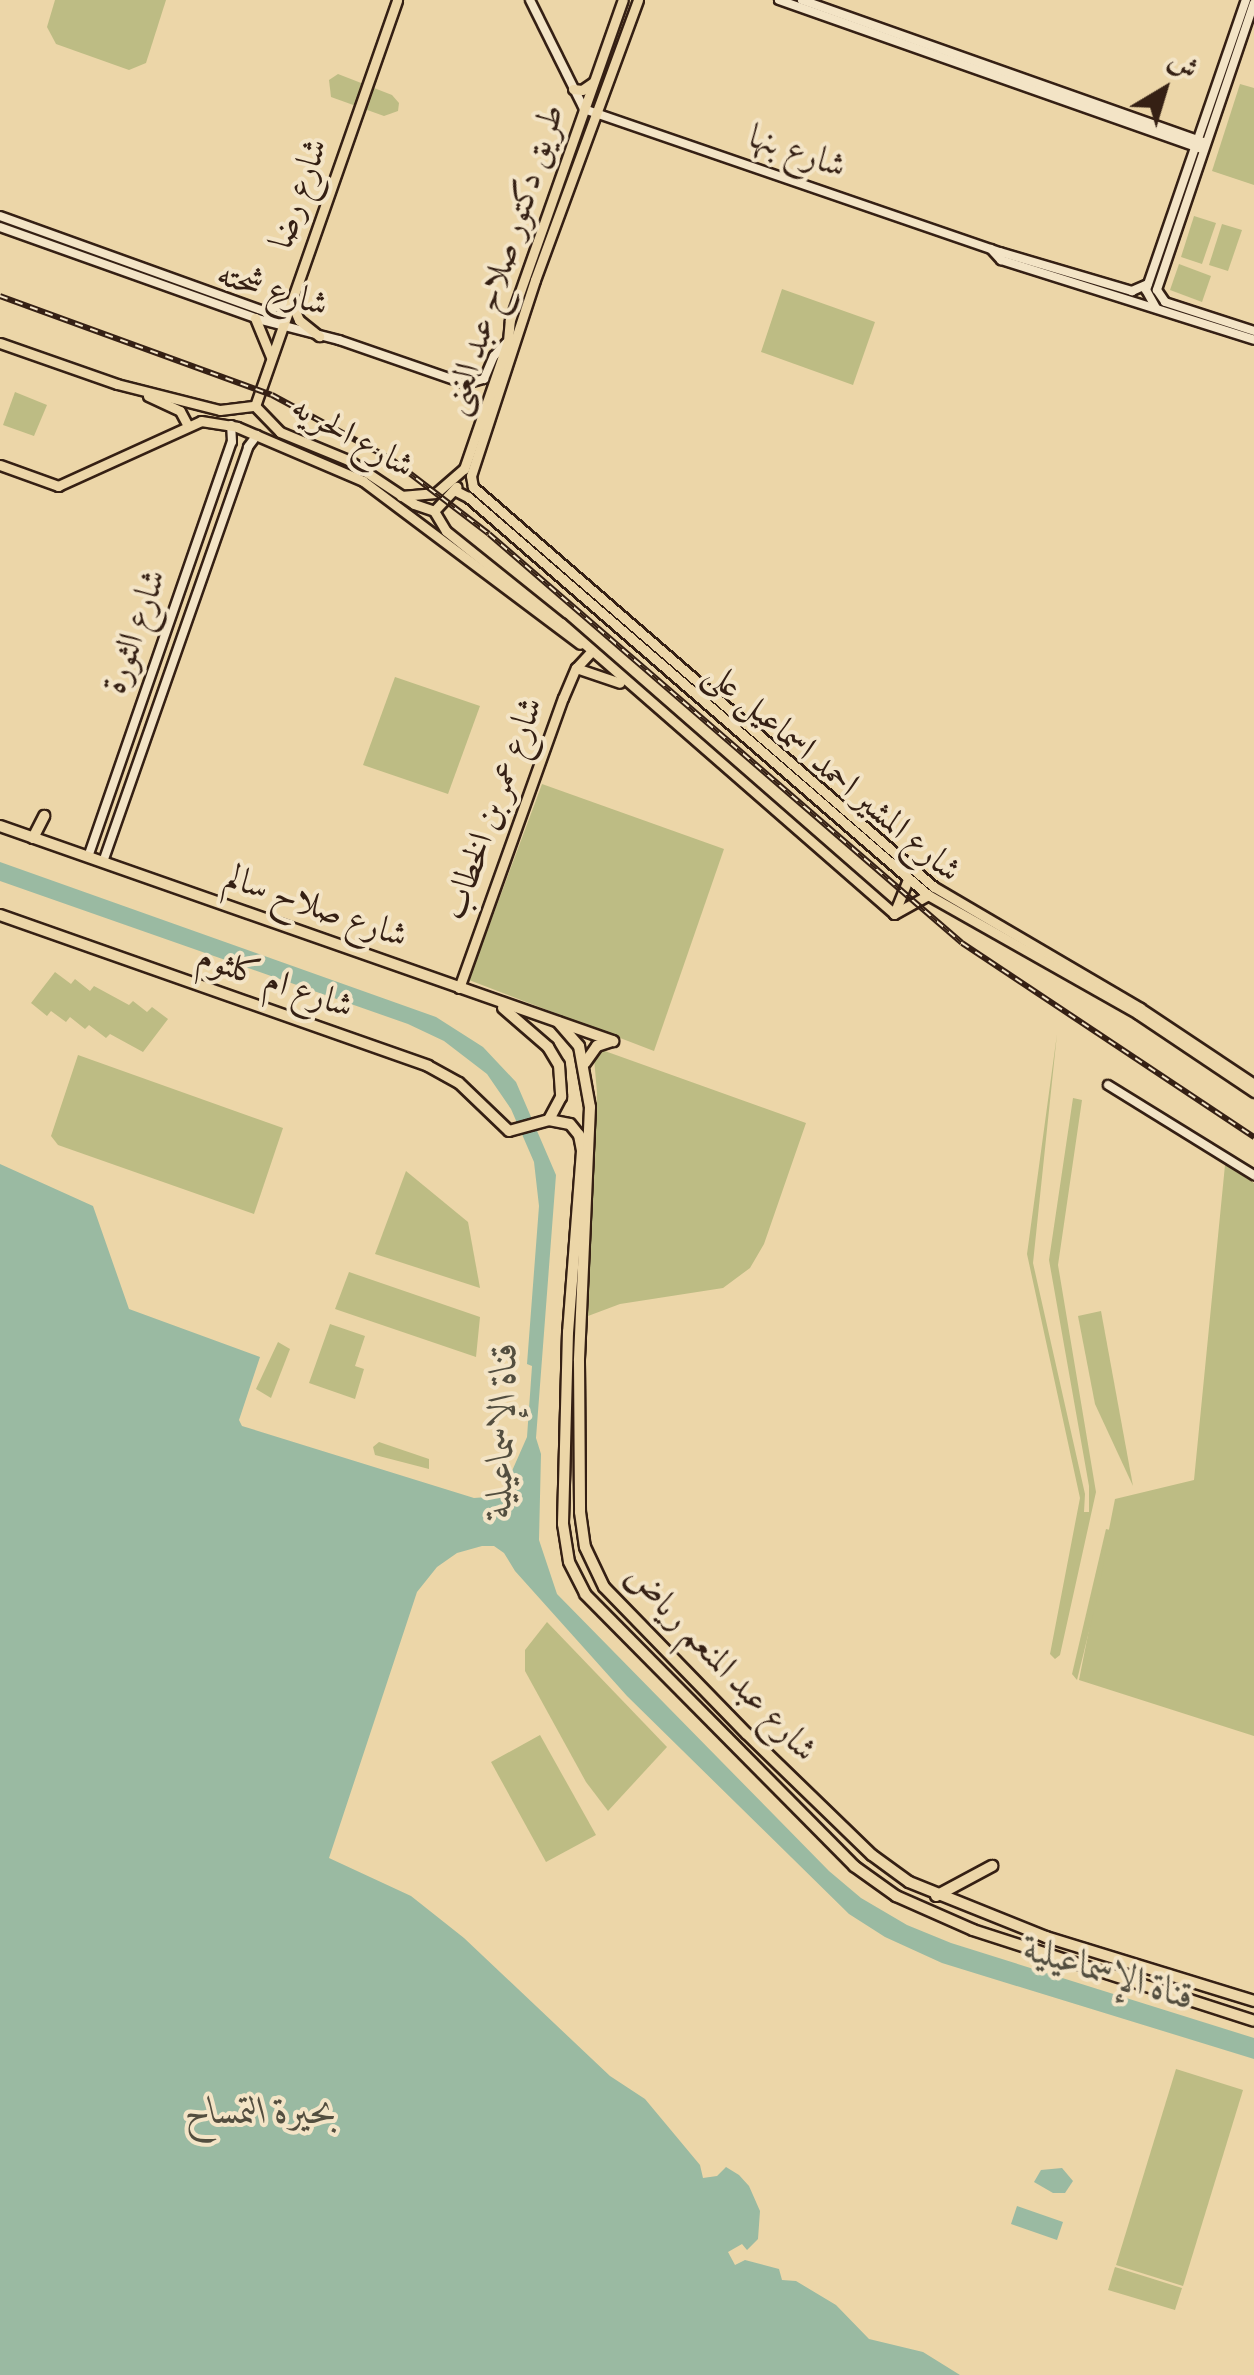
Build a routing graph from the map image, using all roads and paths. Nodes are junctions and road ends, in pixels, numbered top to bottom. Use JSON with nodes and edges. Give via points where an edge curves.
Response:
{"nodes":[{"id":1,"x":397,"y":0,"type":"edge"},
{"id":2,"x":530,"y":0,"type":"edge"},
{"id":3,"x":624,"y":0,"type":"edge"},
{"id":4,"x":638,"y":0,"type":"edge"},
{"id":5,"x":779,"y":0,"type":"edge"},
{"id":6,"x":802,"y":0,"type":"edge"},
{"id":7,"x":1246,"y":0,"type":"edge"},
{"id":8,"x":1254,"y":2,"type":"edge"},
{"id":9,"x":593,"y":82,"type":"junction"},
{"id":10,"x":573,"y":89,"type":"junction"},
{"id":11,"x":584,"y":108,"type":"junction"},
{"id":12,"x":596,"y":113,"type":"junction"},
{"id":13,"x":1200,"y":145,"type":"junction"},
{"id":14,"x":0,"y":216,"type":"edge"},
{"id":15,"x":0,"y":227,"type":"edge"},
{"id":16,"x":991,"y":249,"type":"junction"},
{"id":17,"x":1148,"y":284,"type":"junction"},
{"id":18,"x":1138,"y":292,"type":"junction"},
{"id":19,"x":291,"y":302,"type":"junction"},
{"id":20,"x":1138,"y":302,"type":"junction"},
{"id":21,"x":1156,"y":308,"type":"junction"},
{"id":22,"x":260,"y":317,"type":"junction"},
{"id":23,"x":282,"y":327,"type":"junction"},
{"id":24,"x":1254,"y":331,"type":"edge"},
{"id":25,"x":319,"y":336,"type":"junction"},
{"id":26,"x":508,"y":340,"type":"junction"},
{"id":27,"x":1254,"y":340,"type":"edge"},
{"id":28,"x":0,"y":343,"type":"edge"},
{"id":29,"x":271,"y":358,"type":"junction"},
{"id":30,"x":128,"y":388,"type":"junction"},
{"id":31,"x":255,"y":406,"type":"junction"},
{"id":32,"x":231,"y":425,"type":"junction"},
{"id":33,"x":188,"y":426,"type":"junction"},
{"id":34,"x":258,"y":434,"type":"junction"},
{"id":35,"x":278,"y":437,"type":"junction"},
{"id":36,"x":232,"y":442,"type":"junction"},
{"id":37,"x":248,"y":447,"type":"junction"},
{"id":38,"x":319,"y":454,"type":"junction"},
{"id":39,"x":0,"y":466,"type":"edge"},
{"id":40,"x":464,"y":468,"type":"junction"},
{"id":41,"x":454,"y":490,"type":"junction"},
{"id":42,"x":476,"y":490,"type":"joint"},
{"id":43,"x":401,"y":496,"type":"junction"},
{"id":44,"x":434,"y":511,"type":"junction"},
{"id":45,"x":580,"y":644,"type":"junction"},
{"id":46,"x":590,"y":653,"type":"junction"},
{"id":47,"x":576,"y":668,"type":"junction"},
{"id":48,"x":628,"y":686,"type":"junction"},
{"id":49,"x":44,"y":816,"type":"dead end"},
{"id":50,"x":0,"y":826,"type":"edge"},
{"id":51,"x":33,"y":838,"type":"junction"},
{"id":52,"x":93,"y":842,"type":"junction"},
{"id":53,"x":108,"y":846,"type":"junction"},
{"id":54,"x":88,"y":857,"type":"junction"},
{"id":55,"x":102,"y":862,"type":"junction"},
{"id":56,"x":908,"y":878,"type":"junction"},
{"id":57,"x":928,"y":894,"type":"junction"},
{"id":58,"x":894,"y":914,"type":"junction"},
{"id":59,"x":0,"y":916,"type":"edge"},
{"id":60,"x":459,"y":988,"type":"junction"},
{"id":61,"x":494,"y":1001,"type":"junction"},
{"id":62,"x":1132,"y":1007,"type":"junction"},
{"id":63,"x":558,"y":1022,"type":"junction"},
{"id":64,"x":1218,"y":1063,"type":"junction"},
{"id":65,"x":584,"y":1067,"type":"junction"},
{"id":66,"x":1254,"y":1084,"type":"edge"},
{"id":67,"x":1108,"y":1086,"type":"dead end"},
{"id":68,"x":1254,"y":1092,"type":"edge"},
{"id":69,"x":548,"y":1120,"type":"junction"},
{"id":70,"x":1254,"y":1175,"type":"edge"},
{"id":71,"x":597,"y":1576,"type":"junction"},
{"id":72,"x":580,"y":1586,"type":"junction"},
{"id":73,"x":747,"y":1734,"type":"junction"},
{"id":74,"x":734,"y":1747,"type":"junction"},
{"id":75,"x":992,"y":1866,"type":"dead end"},
{"id":76,"x":936,"y":1896,"type":"junction"},
{"id":77,"x":1101,"y":1954,"type":"junction"},
{"id":78,"x":1096,"y":1970,"type":"junction"},
{"id":79,"x":1222,"y":1990,"type":"junction"},
{"id":80,"x":1254,"y":2001,"type":"edge"},
{"id":81,"x":1216,"y":2009,"type":"junction"},
{"id":82,"x":1254,"y":2022,"type":"edge"}],
"edges":[{"from":1,"to":19,"type":"main road","name":"شارع رضا"},
{"from":2,"to":10,"type":"main road"},
{"from":3,"to":9,"type":"main road","name":"طريق دكتور صلاح عبد الغنى"},
{"from":4,"to":12,"type":"main road","name":"طريق دكتور صلاح عبد الغنى"},
{"from":5,"to":13,"type":"main road"},
{"from":6,"to":13,"type":"main road"},
{"from":7,"to":13,"type":"main road"},
{"from":8,"to":13,"type":"main road"},
{"from":9,"to":10,"type":"main road"},
{"from":9,"to":11,"type":"main road","name":"طريق دكتور صلاح عبد الغنى"},
{"from":10,"to":11,"type":"main road"},
{"from":11,"to":12,"type":"main road","name":"شارع بنها"},
{"from":11,"to":26,"type":"main road","name":"طريق دكتور صلاح عبد الغنى"},
{"from":12,"to":16,"type":"main road","name":"شارع بنها"},
{"from":12,"to":42,"type":"main road","name":"طريق دكتور صلاح عبد الغنى","via":[[472,476]]},
{"from":13,"to":17,"type":"main road"},
{"from":13,"to":24,"type":"main road","via":[[1157,290],[1165,302]]},
{"from":14,"to":22,"type":"main road","name":"شارع شحته"},
{"from":15,"to":22,"type":"main road","name":"شارع شحته"},
{"from":16,"to":18,"type":"main road","name":"شارع بنها"},
{"from":16,"to":20,"type":"main road","name":"شارع بنها","via":[[1001,260]]},
{"from":17,"to":18,"type":"main road"},
{"from":17,"to":21,"type":"main road"},
{"from":18,"to":20,"type":"main road"},
{"from":19,"to":22,"type":"main road","name":"شارع شحته"},
{"from":19,"to":23,"type":"main road","name":"شارع رضا"},
{"from":19,"to":25,"type":"main road","via":[[299,320]]},
{"from":20,"to":21,"type":"main road","name":"شارع بنها"},
{"from":21,"to":27,"type":"main road","name":"شارع بنها"},
{"from":22,"to":23,"type":"main road","name":"شارع شحته"},
{"from":22,"to":29,"type":"main road"},
{"from":23,"to":25,"type":"main road","name":"شارع شحته"},
{"from":23,"to":29,"type":"main road","name":"شارع رضا"},
{"from":25,"to":26,"type":"main road","name":"شارع شحته","via":[[470,385],[484,379]]},
{"from":26,"to":40,"type":"main road","name":"طريق دكتور صلاح عبد الغنى"},
{"from":28,"to":30,"type":"main road","name":"شارع الحريه"},
{"from":29,"to":31,"type":"main road","name":"شارع رضا"},
{"from":30,"to":31,"type":"main road","name":"شارع الحريه","via":[[224,411]]},
{"from":30,"to":33,"type":"main road","via":[[176,408]]},
{"from":31,"to":35,"type":"main road","name":"شارع الحريه"},
{"from":32,"to":33,"type":"main road","name":"شارع الحريه"},
{"from":32,"to":34,"type":"main road","name":"شارع الحريه"},
{"from":32,"to":36,"type":"main road","name":"شارع الثورة"},
{"from":33,"to":39,"type":"main road","via":[[58,486]]},
{"from":34,"to":35,"type":"main road","name":"شارع الحريه"},
{"from":34,"to":37,"type":"main road","name":"شارع الثورة"},
{"from":35,"to":38,"type":"main road","name":"شارع الحريه"},
{"from":36,"to":37,"type":"main road"},
{"from":36,"to":52,"type":"main road","name":"شارع الثورة"},
{"from":37,"to":53,"type":"main road","name":"شارع الثورة"},
{"from":38,"to":43,"type":"main road","name":"شارع الحريه","via":[[362,468]]},
{"from":38,"to":45,"type":"main road","name":"شارع الحريه"},
{"from":40,"to":41,"type":"main road"},
{"from":40,"to":43,"type":"main road","name":"طريق دكتور صلاح عبد الغنى","via":[[436,494]]},
{"from":41,"to":44,"type":"main road"},
{"from":41,"to":56,"type":"main road","name":"شارع المشير احمد اسماعيل على"},
{"from":42,"to":62,"type":"main road","name":"شارع المشير احمد اسماعيل على","via":[[925,880]]},
{"from":43,"to":44,"type":"main road","name":"شارع الحريه"},
{"from":44,"to":45,"type":"main road","name":"شارع الحريه","via":[[441,527]]},
{"from":45,"to":46,"type":"main road","name":"شارع الحريه"},
{"from":46,"to":47,"type":"main road","name":"شارع عمر بن الخطاب"},
{"from":46,"to":48,"type":"main road","name":"شارع الحريه"},
{"from":47,"to":48,"type":"main road"},
{"from":47,"to":60,"type":"main road","name":"شارع عمر بن الخطاب"},
{"from":48,"to":58,"type":"main road","name":"شارع الحريه"},
{"from":49,"to":51,"type":"highway"},
{"from":50,"to":51,"type":"highway","name":"شارع صلاح سالم"},
{"from":51,"to":54,"type":"highway","name":"شارع صلاح سالم"},
{"from":52,"to":53,"type":"main road","via":[[99,850]]},
{"from":52,"to":54,"type":"main road","name":"شارع الثورة"},
{"from":53,"to":55,"type":"main road","name":"شارع الثورة"},
{"from":54,"to":55,"type":"highway","name":"شارع صلاح سالم"},
{"from":55,"to":60,"type":"highway","name":"شارع صلاح سالم"},
{"from":56,"to":57,"type":"main road","name":"شارع المشير احمد اسماعيل على"},
{"from":56,"to":58,"type":"main road"},
{"from":57,"to":58,"type":"main road"},
{"from":57,"to":62,"type":"main road","name":"شارع المشير احمد اسماعيل على"},
{"from":59,"to":69,"type":"highway","name":"شارع ام كلثوم","via":[[428,1066],[459,1083],[514,1132]]},
{"from":60,"to":61,"type":"highway","name":"شارع صلاح سالم"},
{"from":61,"to":63,"type":"highway","name":"شارع صلاح سالم"},
{"from":61,"to":69,"type":"highway","via":[[559,1065],[561,1096]]},
{"from":62,"to":64,"type":"main road","name":"شارع المشير احمد اسماعيل على"},
{"from":63,"to":65,"type":"highway","name":"شارع عبد المنعم رياض","via":[[574,1037]]},
{"from":63,"to":65,"type":"highway","name":"شارع صلاح سالم","via":[[613,1041],[591,1052]]},
{"from":64,"to":66,"type":"main road","name":"شارع المشير احمد اسماعيل على"},
{"from":64,"to":68,"type":"main road","name":"شارع المشير احمد اسماعيل على"},
{"from":65,"to":71,"type":"highway","name":"شارع عبد المنعم رياض","via":[[591,1150],[579,1361],[580,1512]]},
{"from":67,"to":70,"type":"main road"},
{"from":69,"to":72,"type":"highway","name":"شارع عبد المنعم رياض","via":[[570,1124],[582,1142],[562,1506],[566,1549]]},
{"from":71,"to":72,"type":"highway"},
{"from":71,"to":73,"type":"highway","name":"شارع عبد المنعم رياض","via":[[620,1608]]},
{"from":72,"to":74,"type":"highway","name":"شارع عبد المنعم رياض"},
{"from":73,"to":74,"type":"highway"},
{"from":73,"to":76,"type":"highway","name":"شارع عبد المنعم رياض","via":[[884,1865]]},
{"from":74,"to":78,"type":"highway","name":"شارع عبد المنعم رياض","via":[[854,1866],[896,1896],[973,1930]]},
{"from":75,"to":76,"type":"highway"},
{"from":76,"to":77,"type":"highway","name":"شارع عبد المنعم رياض"},
{"from":77,"to":78,"type":"highway"},
{"from":77,"to":79,"type":"highway","name":"شارع عبد المنعم رياض"},
{"from":78,"to":81,"type":"highway","name":"شارع عبد المنعم رياض"},
{"from":79,"to":80,"type":"highway","name":"شارع عبد المنعم رياض"},
{"from":79,"to":81,"type":"highway"},
{"from":81,"to":82,"type":"highway","name":"شارع عبد المنعم رياض"}]}
